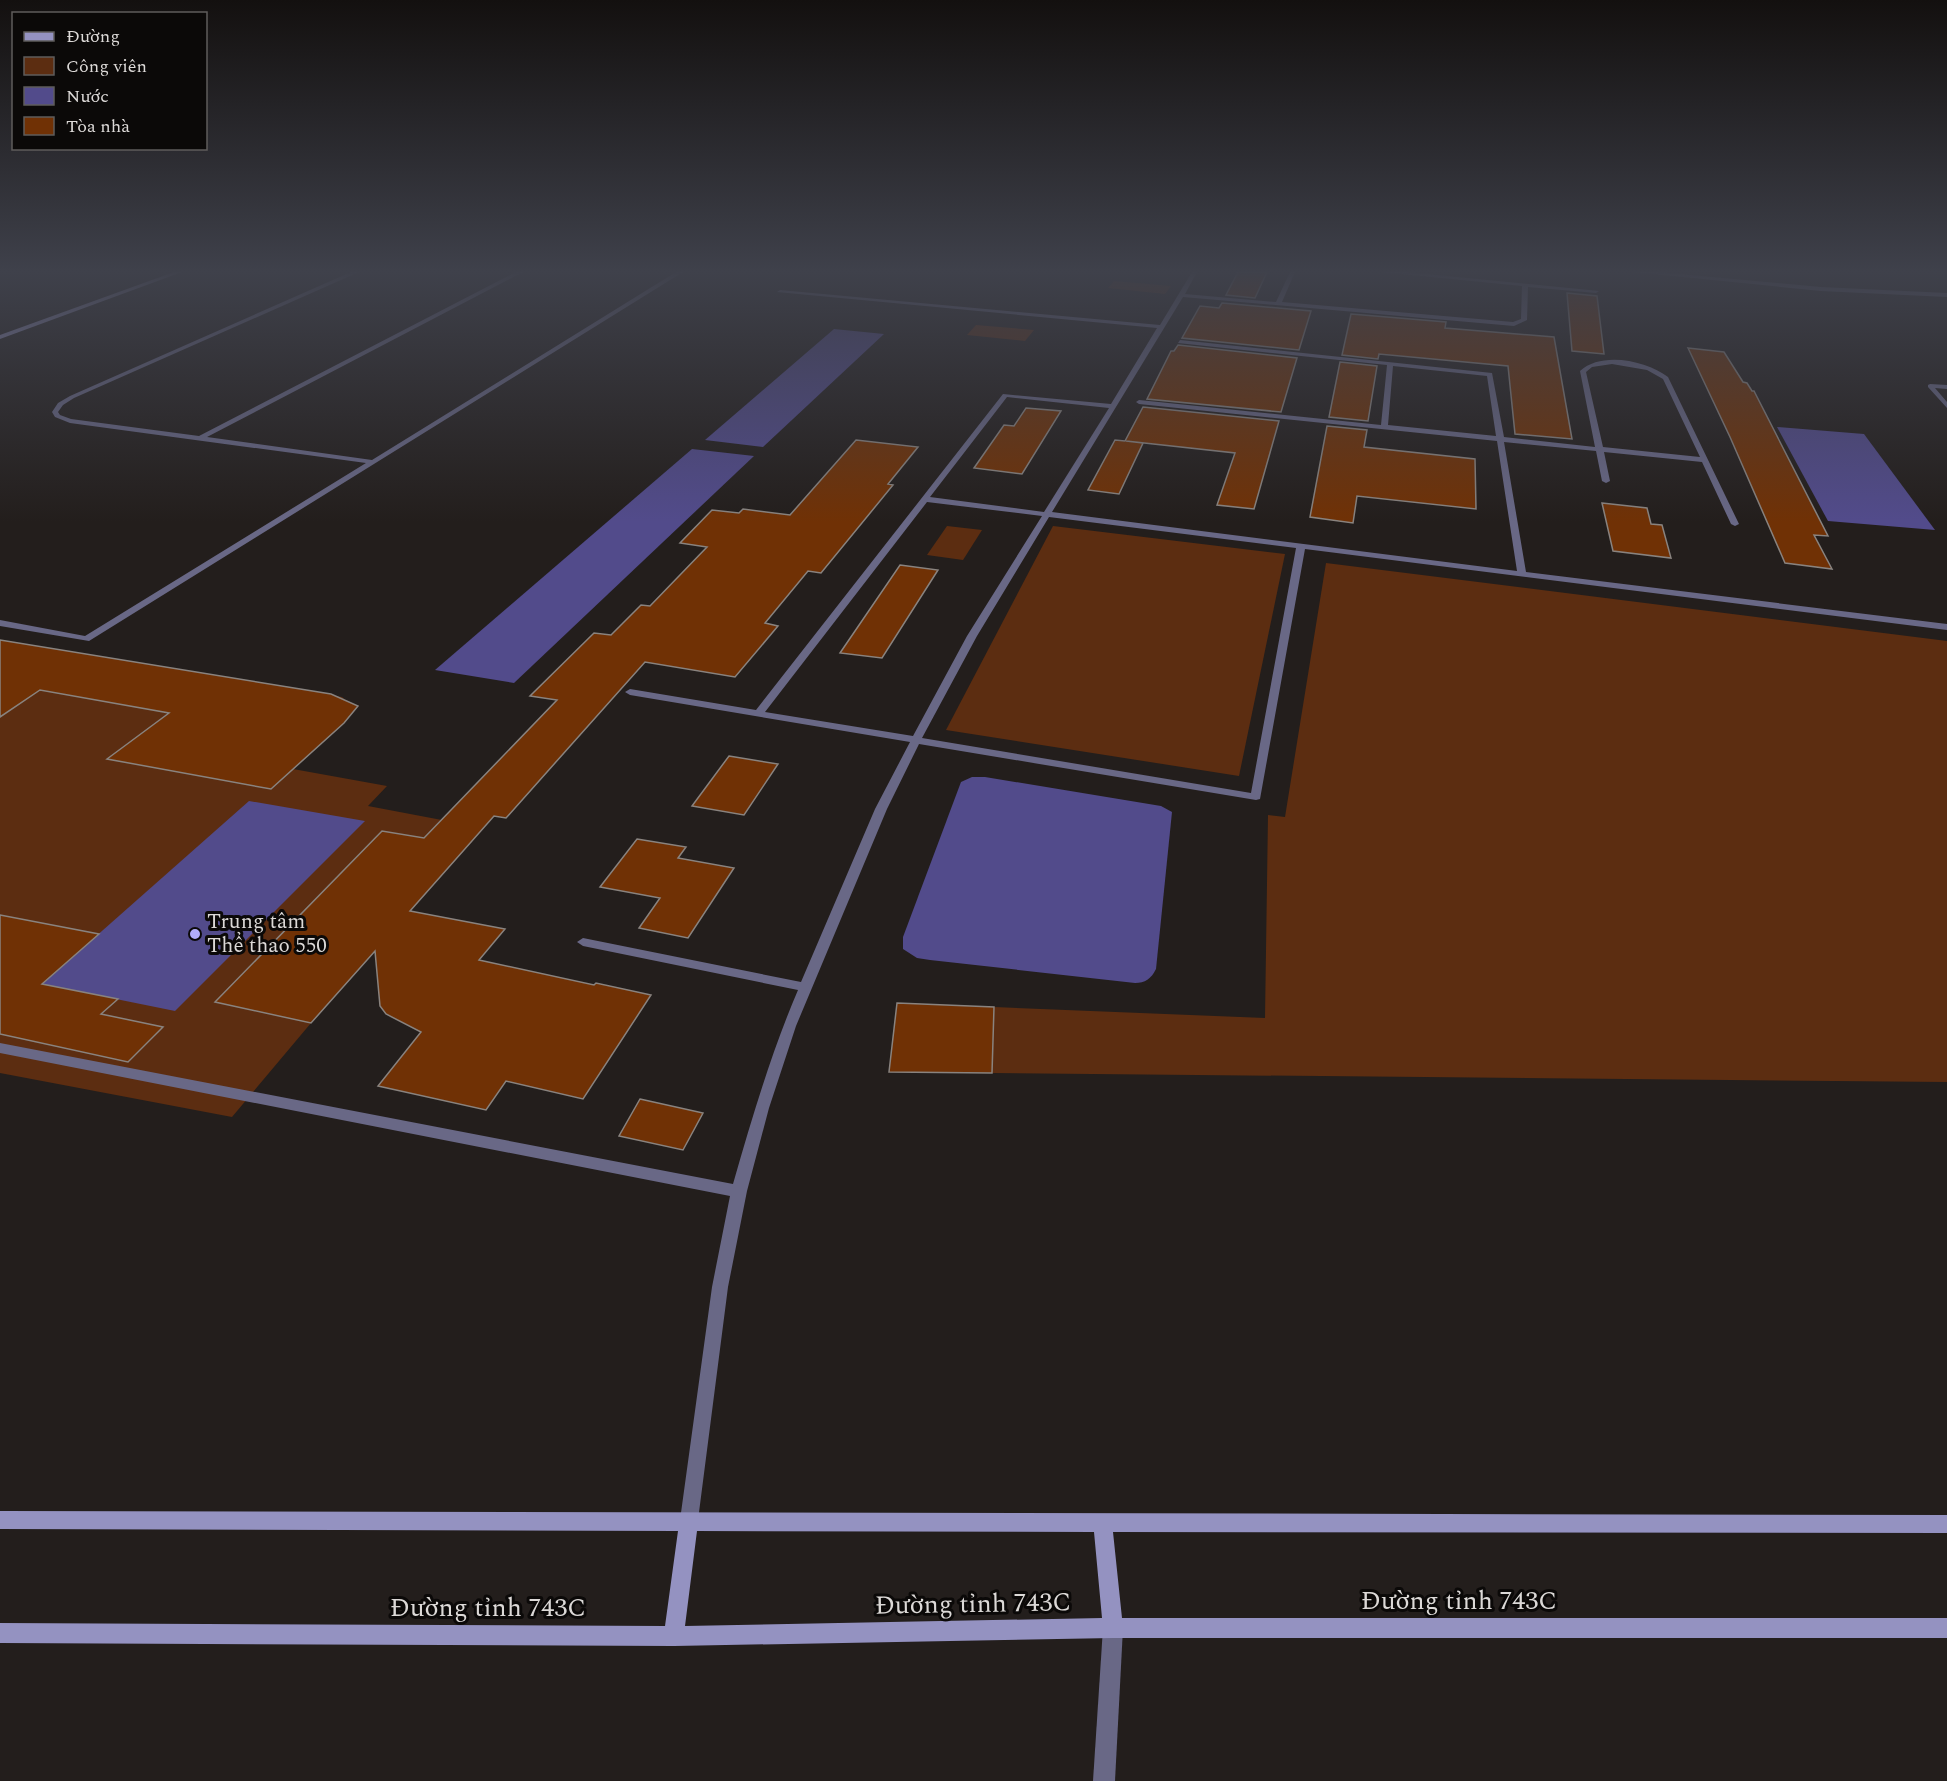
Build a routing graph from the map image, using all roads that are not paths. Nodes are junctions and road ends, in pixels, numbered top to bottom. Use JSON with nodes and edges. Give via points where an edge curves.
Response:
{"nodes":[{"id":1,"x":168,"y":355,"type":"edge"},
{"id":2,"x":362,"y":355,"type":"edge"},
{"id":3,"x":547,"y":355,"type":"edge"},
{"id":4,"x":1144,"y":355,"type":"edge"},
{"id":5,"x":1305,"y":355,"type":"edge"},
{"id":6,"x":1390,"y":364,"type":"junction"},
{"id":7,"x":1947,"y":387,"type":"edge"},
{"id":8,"x":1139,"y":402,"type":"dead end"},
{"id":9,"x":1113,"y":406,"type":"junction"},
{"id":10,"x":1947,"y":406,"type":"edge"},
{"id":11,"x":1384,"y":427,"type":"junction"},
{"id":12,"x":199,"y":439,"type":"junction"},
{"id":13,"x":1500,"y":439,"type":"junction"},
{"id":14,"x":1599,"y":449,"type":"junction"},
{"id":15,"x":1705,"y":460,"type":"junction"},
{"id":16,"x":373,"y":462,"type":"junction"},
{"id":17,"x":1606,"y":481,"type":"dead end"},
{"id":18,"x":925,"y":499,"type":"junction"},
{"id":19,"x":1047,"y":514,"type":"junction"},
{"id":20,"x":1735,"y":524,"type":"dead end"},
{"id":21,"x":1301,"y":546,"type":"junction"},
{"id":22,"x":1522,"y":574,"type":"junction"},
{"id":23,"x":0,"y":623,"type":"edge"},
{"id":24,"x":1947,"y":627,"type":"edge"},
{"id":25,"x":630,"y":692,"type":"dead end"},
{"id":26,"x":759,"y":713,"type":"junction"},
{"id":27,"x":915,"y":740,"type":"junction"},
{"id":28,"x":583,"y":942,"type":"dead end"},
{"id":29,"x":805,"y":987,"type":"junction"},
{"id":30,"x":0,"y":1048,"type":"edge"},
{"id":31,"x":739,"y":1191,"type":"junction"},
{"id":32,"x":0,"y":1520,"type":"edge"},
{"id":33,"x":688,"y":1520,"type":"junction"},
{"id":34,"x":1102,"y":1523,"type":"junction"},
{"id":35,"x":1947,"y":1524,"type":"edge"},
{"id":36,"x":1113,"y":1628,"type":"junction"},
{"id":37,"x":1947,"y":1628,"type":"edge"},
{"id":38,"x":0,"y":1633,"type":"edge"},
{"id":39,"x":674,"y":1636,"type":"junction"},
{"id":40,"x":1104,"y":1781,"type":"edge"}],
"edges":[{"from":1,"to":12,"type":"street","via":[[72,397],[60,404],[56,412],[70,421]]},
{"from":2,"to":12,"type":"street"},
{"from":3,"to":16,"type":"street"},
{"from":4,"to":9,"type":"street"},
{"from":5,"to":6,"type":"street"},
{"from":6,"to":11,"type":"street"},
{"from":6,"to":13,"type":"street","via":[[1490,374]]},
{"from":7,"to":10,"type":"street","via":[[1930,386]]},
{"from":8,"to":11,"type":"street"},
{"from":9,"to":18,"type":"street","via":[[1005,395]]},
{"from":9,"to":19,"type":"street"},
{"from":11,"to":13,"type":"street"},
{"from":12,"to":16,"type":"street"},
{"from":13,"to":14,"type":"street"},
{"from":13,"to":22,"type":"street"},
{"from":14,"to":15,"type":"street"},
{"from":14,"to":15,"type":"street","via":[[1583,371],[1592,365],[1624,364],[1652,369],[1666,378]]},
{"from":14,"to":17,"type":"street"},
{"from":15,"to":20,"type":"street"},
{"from":16,"to":23,"type":"street","via":[[86,639]]},
{"from":18,"to":19,"type":"street"},
{"from":18,"to":26,"type":"street"},
{"from":19,"to":21,"type":"street"},
{"from":19,"to":27,"type":"street","via":[[972,636]]},
{"from":21,"to":22,"type":"street"},
{"from":21,"to":27,"type":"street","via":[[1256,796]]},
{"from":22,"to":24,"type":"street"},
{"from":25,"to":26,"type":"street"},
{"from":26,"to":27,"type":"street"},
{"from":27,"to":29,"type":"street"},
{"from":28,"to":29,"type":"street"},
{"from":29,"to":31,"type":"street","via":[[762,1108]]},
{"from":30,"to":31,"type":"street"},
{"from":31,"to":33,"type":"street","via":[[720,1287]]},
{"from":32,"to":33,"type":"main road"},
{"from":33,"to":34,"type":"main road"},
{"from":33,"to":39,"type":"main road"},
{"from":34,"to":35,"type":"main road"},
{"from":34,"to":36,"type":"main road"},
{"from":36,"to":37,"type":"main road","name":"Đường tỉnh 743C"},
{"from":36,"to":39,"type":"main road","name":"Đường tỉnh 743C"},
{"from":36,"to":40,"type":"street"},
{"from":38,"to":39,"type":"main road","name":"Đường tỉnh 743C"}]}
